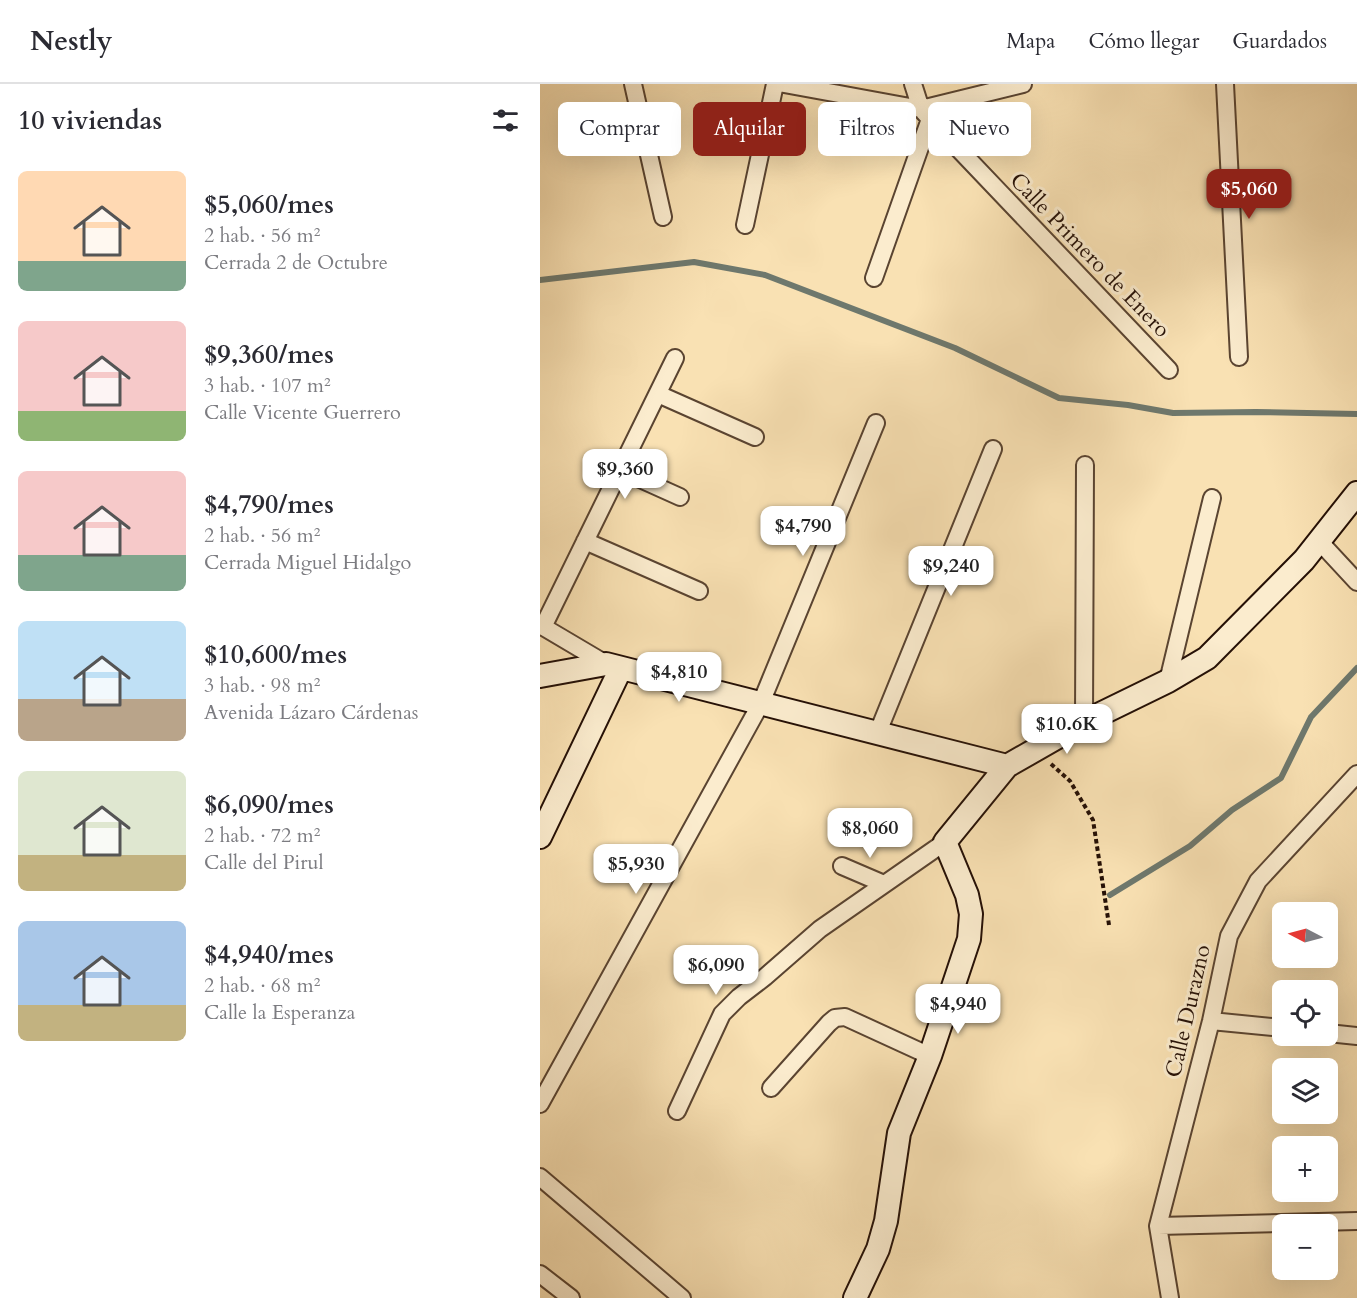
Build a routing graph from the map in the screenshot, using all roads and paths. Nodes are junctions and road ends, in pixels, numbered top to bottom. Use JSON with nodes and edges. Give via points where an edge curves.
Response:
{"nodes":[{"id":1,"x":633,"y":84,"type":"edge"},
{"id":2,"x":776,"y":84,"type":"edge"},
{"id":3,"x":784,"y":84,"type":"edge"},
{"id":4,"x":913,"y":84,"type":"edge"},
{"id":5,"x":1023,"y":84,"type":"edge"},
{"id":6,"x":1225,"y":84,"type":"edge"},
{"id":7,"x":926,"y":114,"type":"junction"},
{"id":8,"x":663,"y":217,"type":"dead end"},
{"id":9,"x":745,"y":225,"type":"dead end"},
{"id":10,"x":874,"y":278,"type":"dead end"},
{"id":11,"x":1239,"y":357,"type":"dead end"},
{"id":12,"x":675,"y":358,"type":"dead end"},
{"id":13,"x":1169,"y":370,"type":"dead end"},
{"id":14,"x":658,"y":394,"type":"junction"},
{"id":15,"x":876,"y":423,"type":"dead end"},
{"id":16,"x":755,"y":438,"type":"dead end"},
{"id":17,"x":993,"y":449,"type":"dead end"},
{"id":18,"x":1085,"y":465,"type":"dead end"},
{"id":19,"x":620,"y":470,"type":"junction"},
{"id":20,"x":1357,"y":493,"type":"edge"},
{"id":21,"x":680,"y":497,"type":"dead end"},
{"id":22,"x":1212,"y":498,"type":"dead end"},
{"id":23,"x":585,"y":541,"type":"junction"},
{"id":24,"x":1319,"y":541,"type":"junction"},
{"id":25,"x":1357,"y":582,"type":"edge"},
{"id":26,"x":699,"y":591,"type":"dead end"},
{"id":27,"x":542,"y":626,"type":"edge"},
{"id":28,"x":613,"y":666,"type":"junction"},
{"id":29,"x":540,"y":676,"type":"edge"},
{"id":30,"x":1168,"y":681,"type":"junction"},
{"id":31,"x":761,"y":703,"type":"junction"},
{"id":32,"x":1084,"y":722,"type":"junction"},
{"id":33,"x":878,"y":732,"type":"junction"},
{"id":34,"x":1035,"y":750,"type":"junction"},
{"id":35,"x":1007,"y":766,"type":"junction"},
{"id":36,"x":1354,"y":783,"type":"edge"},
{"id":37,"x":540,"y":835,"type":"edge"},
{"id":38,"x":945,"y":842,"type":"junction"},
{"id":39,"x":842,"y":866,"type":"dead end"},
{"id":40,"x":884,"y":884,"type":"junction"},
{"id":41,"x":1109,"y":925,"type":"dead end"},
{"id":42,"x":1210,"y":1021,"type":"junction"},
{"id":43,"x":1272,"y":1027,"type":"edge"},
{"id":44,"x":1338,"y":1034,"type":"edge"},
{"id":45,"x":1357,"y":1036,"type":"edge"},
{"id":46,"x":930,"y":1056,"type":"junction"},
{"id":47,"x":771,"y":1088,"type":"dead end"},
{"id":48,"x":540,"y":1104,"type":"edge"},
{"id":49,"x":677,"y":1111,"type":"dead end"},
{"id":50,"x":540,"y":1177,"type":"edge"},
{"id":51,"x":1357,"y":1221,"type":"edge"},
{"id":52,"x":1158,"y":1226,"type":"junction"},
{"id":53,"x":540,"y":1274,"type":"edge"},
{"id":54,"x":571,"y":1298,"type":"edge"},
{"id":55,"x":682,"y":1298,"type":"edge"},
{"id":56,"x":855,"y":1298,"type":"edge"},
{"id":57,"x":1170,"y":1298,"type":"edge"}],
"edges":[{"from":1,"to":8,"type":"street"},
{"from":2,"to":9,"type":"street"},
{"from":3,"to":7,"type":"street"},
{"from":4,"to":7,"type":"street","name":"Calle Primero de Enero"},
{"from":5,"to":7,"type":"street"},
{"from":6,"to":11,"type":"street"},
{"from":7,"to":10,"type":"street"},
{"from":7,"to":13,"type":"street","name":"Calle Primero de Enero"},
{"from":12,"to":14,"type":"street"},
{"from":14,"to":16,"type":"street"},
{"from":14,"to":19,"type":"street"},
{"from":15,"to":31,"type":"street"},
{"from":17,"to":33,"type":"street"},
{"from":18,"to":32,"type":"street"},
{"from":19,"to":21,"type":"street"},
{"from":19,"to":23,"type":"street"},
{"from":20,"to":24,"type":"street"},
{"from":22,"to":30,"type":"street"},
{"from":23,"to":26,"type":"street"},
{"from":23,"to":27,"type":"street"},
{"from":24,"to":25,"type":"street"},
{"from":24,"to":30,"type":"street","via":[[1207,658]]},
{"from":27,"to":28,"type":"street"},
{"from":28,"to":29,"type":"street"},
{"from":28,"to":31,"type":"street"},
{"from":28,"to":37,"type":"street"},
{"from":30,"to":32,"type":"street"},
{"from":31,"to":33,"type":"street"},
{"from":31,"to":48,"type":"street"},
{"from":32,"to":34,"type":"street"},
{"from":33,"to":35,"type":"street"},
{"from":34,"to":35,"type":"street"},
{"from":34,"to":41,"type":"path","via":[[1070,780],[1092,820]]},
{"from":35,"to":38,"type":"street"},
{"from":36,"to":42,"type":"street","name":"Calle Durazno","via":[[1258,881],[1229,936]]},
{"from":38,"to":40,"type":"street"},
{"from":38,"to":46,"type":"street","via":[[967,894],[971,914],[969,939]]},
{"from":39,"to":40,"type":"street"},
{"from":40,"to":49,"type":"street","via":[[820,929],[722,1014]]},
{"from":42,"to":43,"type":"street"},
{"from":42,"to":52,"type":"street","name":"Calle Durazno"},
{"from":44,"to":45,"type":"street"},
{"from":46,"to":47,"type":"street","via":[[845,1017],[836,1017]]},
{"from":46,"to":56,"type":"street","via":[[899,1133],[878,1249]]},
{"from":50,"to":55,"type":"street"},
{"from":51,"to":52,"type":"street"},
{"from":52,"to":57,"type":"street","name":"Calle Durazno"},
{"from":53,"to":54,"type":"street"}]}
